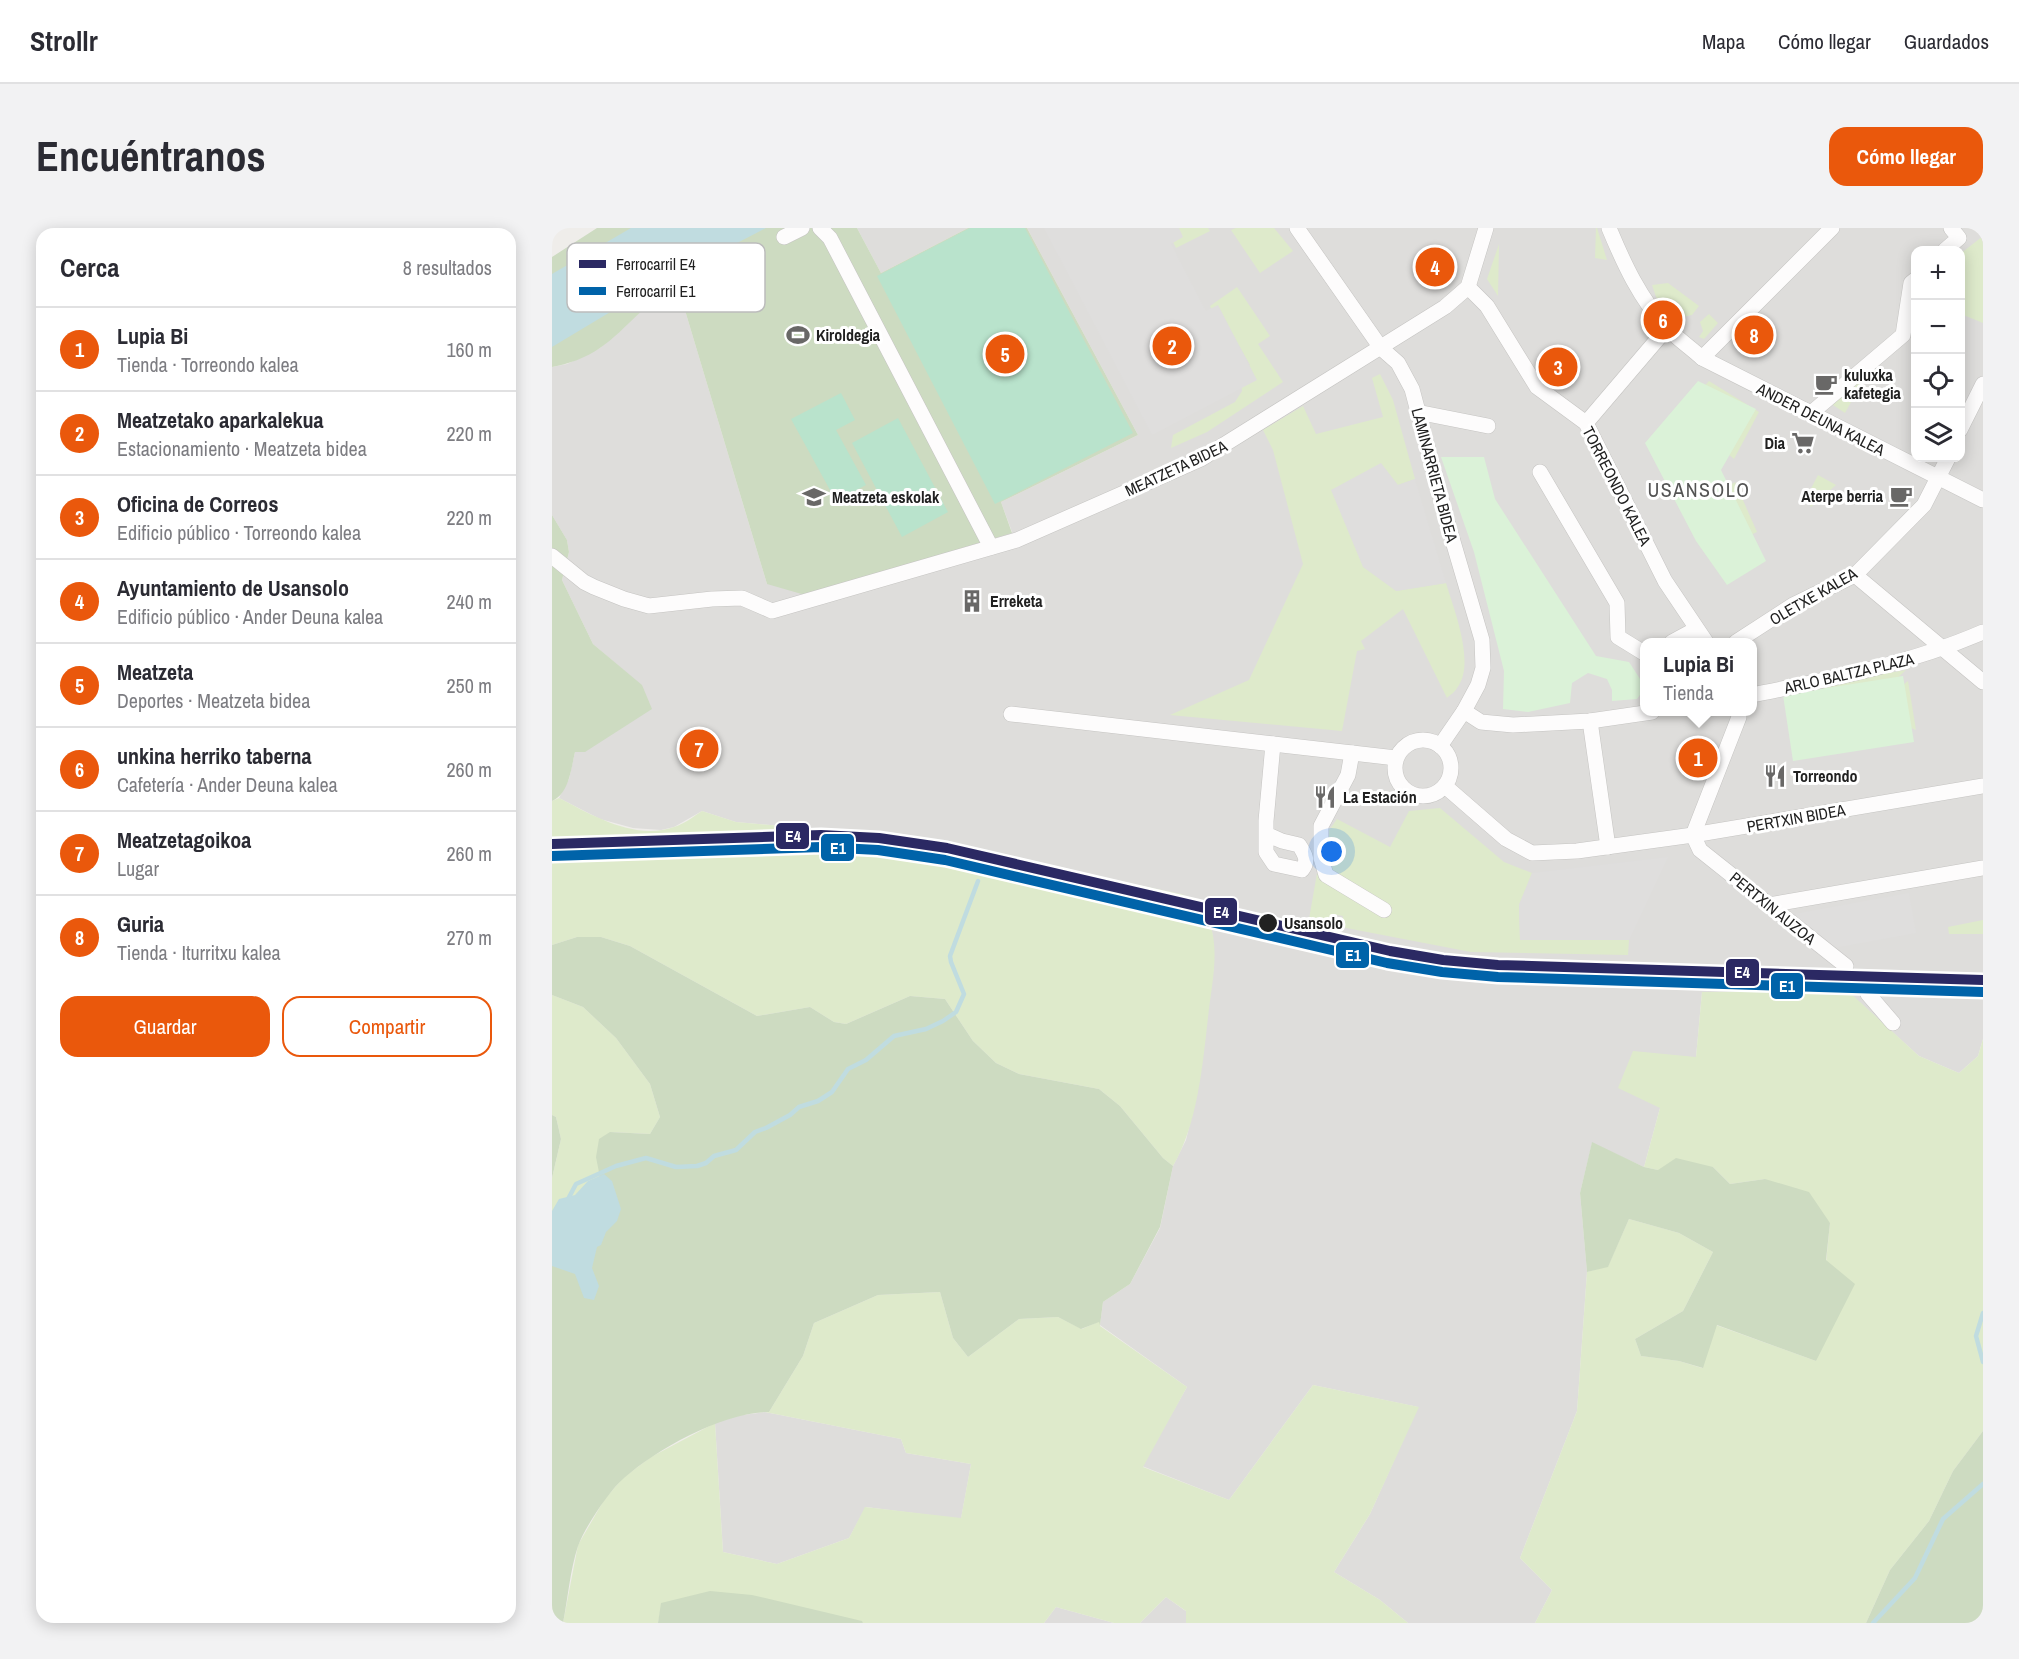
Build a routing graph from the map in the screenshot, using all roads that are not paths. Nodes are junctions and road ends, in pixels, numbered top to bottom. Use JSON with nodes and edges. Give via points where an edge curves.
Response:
{"nodes":[{"id":1,"x":802,"y":228,"type":"edge"},
{"id":2,"x":820,"y":228,"type":"edge"},
{"id":3,"x":1297,"y":228,"type":"edge"},
{"id":4,"x":1486,"y":228,"type":"edge"},
{"id":5,"x":1609,"y":228,"type":"edge"},
{"id":6,"x":1832,"y":228,"type":"edge"},
{"id":7,"x":1951,"y":228,"type":"edge"},
{"id":8,"x":784,"y":237,"type":"dead end"},
{"id":9,"x":1950,"y":246,"type":"edge"},
{"id":10,"x":1911,"y":284,"type":"edge"},
{"id":11,"x":1468,"y":286,"type":"junction"},
{"id":12,"x":1667,"y":328,"type":"junction"},
{"id":13,"x":1381,"y":348,"type":"junction"},
{"id":14,"x":1702,"y":358,"type":"junction"},
{"id":15,"x":1983,"y":384,"type":"edge"},
{"id":16,"x":1418,"y":412,"type":"junction"},
{"id":17,"x":1810,"y":414,"type":"junction"},
{"id":18,"x":1965,"y":420,"type":"edge"},
{"id":19,"x":1586,"y":423,"type":"junction"},
{"id":20,"x":1488,"y":426,"type":"dead end"},
{"id":21,"x":1946,"y":462,"type":"edge"},
{"id":22,"x":1540,"y":472,"type":"dead end"},
{"id":23,"x":1939,"y":479,"type":"junction"},
{"id":24,"x":1983,"y":500,"type":"edge"},
{"id":25,"x":991,"y":547,"type":"junction"},
{"id":26,"x":552,"y":556,"type":"edge"},
{"id":27,"x":1855,"y":575,"type":"junction"},
{"id":28,"x":1696,"y":629,"type":"junction"},
{"id":29,"x":1983,"y":632,"type":"edge"},
{"id":30,"x":1679,"y":638,"type":"edge"},
{"id":31,"x":1703,"y":638,"type":"edge"},
{"id":32,"x":1742,"y":638,"type":"edge"},
{"id":33,"x":1945,"y":649,"type":"junction"},
{"id":34,"x":1640,"y":651,"type":"edge"},
{"id":35,"x":1983,"y":682,"type":"edge"},
{"id":36,"x":1757,"y":694,"type":"edge"},
{"id":37,"x":1464,"y":711,"type":"junction"},
{"id":38,"x":1640,"y":713,"type":"edge"},
{"id":39,"x":1011,"y":714,"type":"dead end"},
{"id":40,"x":1739,"y":716,"type":"edge"},
{"id":41,"x":1590,"y":721,"type":"junction"},
{"id":42,"x":1273,"y":744,"type":"junction"},
{"id":43,"x":1440,"y":746,"type":"junction"},
{"id":44,"x":1352,"y":753,"type":"junction"},
{"id":45,"x":1396,"y":758,"type":"junction"},
{"id":46,"x":1445,"y":786,"type":"junction"},
{"id":47,"x":1983,"y":786,"type":"edge"},
{"id":48,"x":1266,"y":834,"type":"dead end"},
{"id":49,"x":1693,"y":836,"type":"junction"},
{"id":50,"x":1608,"y":847,"type":"junction"},
{"id":51,"x":1983,"y":868,"type":"edge"},
{"id":52,"x":1769,"y":905,"type":"junction"},
{"id":53,"x":1384,"y":910,"type":"dead end"},
{"id":54,"x":1846,"y":966,"type":"dead end"},
{"id":55,"x":1868,"y":994,"type":"dead end"},
{"id":56,"x":1893,"y":1023,"type":"dead end"}],
"edges":[{"from":1,"to":8,"type":"street"},
{"from":2,"to":25,"type":"street","via":[[830,238]]},
{"from":3,"to":13,"type":"street","name":"LAMINARRIETA BIDEA"},
{"from":4,"to":11,"type":"street"},
{"from":5,"to":12,"type":"street","name":"ANDER DEUNA KALEA","via":[[1627,270]]},
{"from":6,"to":14,"type":"street"},
{"from":7,"to":9,"type":"street","via":[[1959,238]]},
{"from":10,"to":17,"type":"street","via":[[1903,335]]},
{"from":11,"to":13,"type":"street","via":[[1445,308]]},
{"from":11,"to":19,"type":"street","name":"TORREONDO KALEA","via":[[1487,306],[1537,387]]},
{"from":12,"to":14,"type":"street","name":"ANDER DEUNA KALEA"},
{"from":12,"to":19,"type":"street"},
{"from":13,"to":16,"type":"street","name":"LAMINARRIETA BIDEA","via":[[1398,363],[1412,389]]},
{"from":13,"to":25,"type":"street","name":"MEATZETA BIDEA","via":[[1201,459],[1017,540]]},
{"from":14,"to":17,"type":"street","name":"ANDER DEUNA KALEA"},
{"from":15,"to":18,"type":"street"},
{"from":16,"to":20,"type":"street"},
{"from":16,"to":37,"type":"street","name":"LAMINARRIETA BIDEA","via":[[1482,640],[1483,668]]},
{"from":17,"to":23,"type":"street","name":"ANDER DEUNA KALEA"},
{"from":19,"to":28,"type":"street","name":"TORREONDO KALEA","via":[[1665,580]]},
{"from":21,"to":23,"type":"street","name":"OLETXE KALEA"},
{"from":22,"to":34,"type":"street","via":[[1617,603],[1618,637]]},
{"from":23,"to":24,"type":"street","name":"ANDER DEUNA KALEA"},
{"from":23,"to":27,"type":"street","name":"OLETXE KALEA","via":[[1924,505]]},
{"from":25,"to":26,"type":"street","name":"MEATZETA BIDEA","via":[[772,611],[742,598],[649,606],[584,582]]},
{"from":27,"to":32,"type":"street","name":"OLETXE KALEA","via":[[1793,605]]},
{"from":27,"to":33,"type":"street"},
{"from":28,"to":30,"type":"street"},
{"from":28,"to":31,"type":"street","name":"TORREONDO KALEA"},
{"from":29,"to":33,"type":"street","name":"ARLO BALTZA PLAZA"},
{"from":33,"to":35,"type":"street"},
{"from":33,"to":36,"type":"street","name":"ARLO BALTZA PLAZA","via":[[1846,676]]},
{"from":37,"to":41,"type":"street","via":[[1481,722],[1501,724]]},
{"from":37,"to":43,"type":"street","name":"LAMINARRIETA BIDEA"},
{"from":38,"to":41,"type":"street"},
{"from":39,"to":42,"type":"street"},
{"from":40,"to":49,"type":"street"},
{"from":41,"to":50,"type":"street"},
{"from":42,"to":44,"type":"street"},
{"from":42,"to":48,"type":"street"},
{"from":43,"to":45,"type":"street","via":[[1415,741]]},
{"from":43,"to":46,"type":"street","via":[[1450,760]]},
{"from":44,"to":45,"type":"street"},
{"from":44,"to":53,"type":"street","via":[[1348,775],[1321,826],[1321,858],[1326,875]]},
{"from":45,"to":46,"type":"street","via":[[1395,776],[1413,795],[1430,795]]},
{"from":46,"to":50,"type":"street","name":"PERTXIN BIDEA","via":[[1506,839],[1532,853]]},
{"from":47,"to":49,"type":"street","name":"PERTXIN BIDEA"},
{"from":49,"to":50,"type":"street","name":"PERTXIN BIDEA"},
{"from":49,"to":52,"type":"street","name":"PERTXIN AUZOA","via":[[1700,850]]},
{"from":51,"to":52,"type":"street"},
{"from":52,"to":54,"type":"street","name":"PERTXIN AUZOA"},
{"from":55,"to":56,"type":"street"}]}
